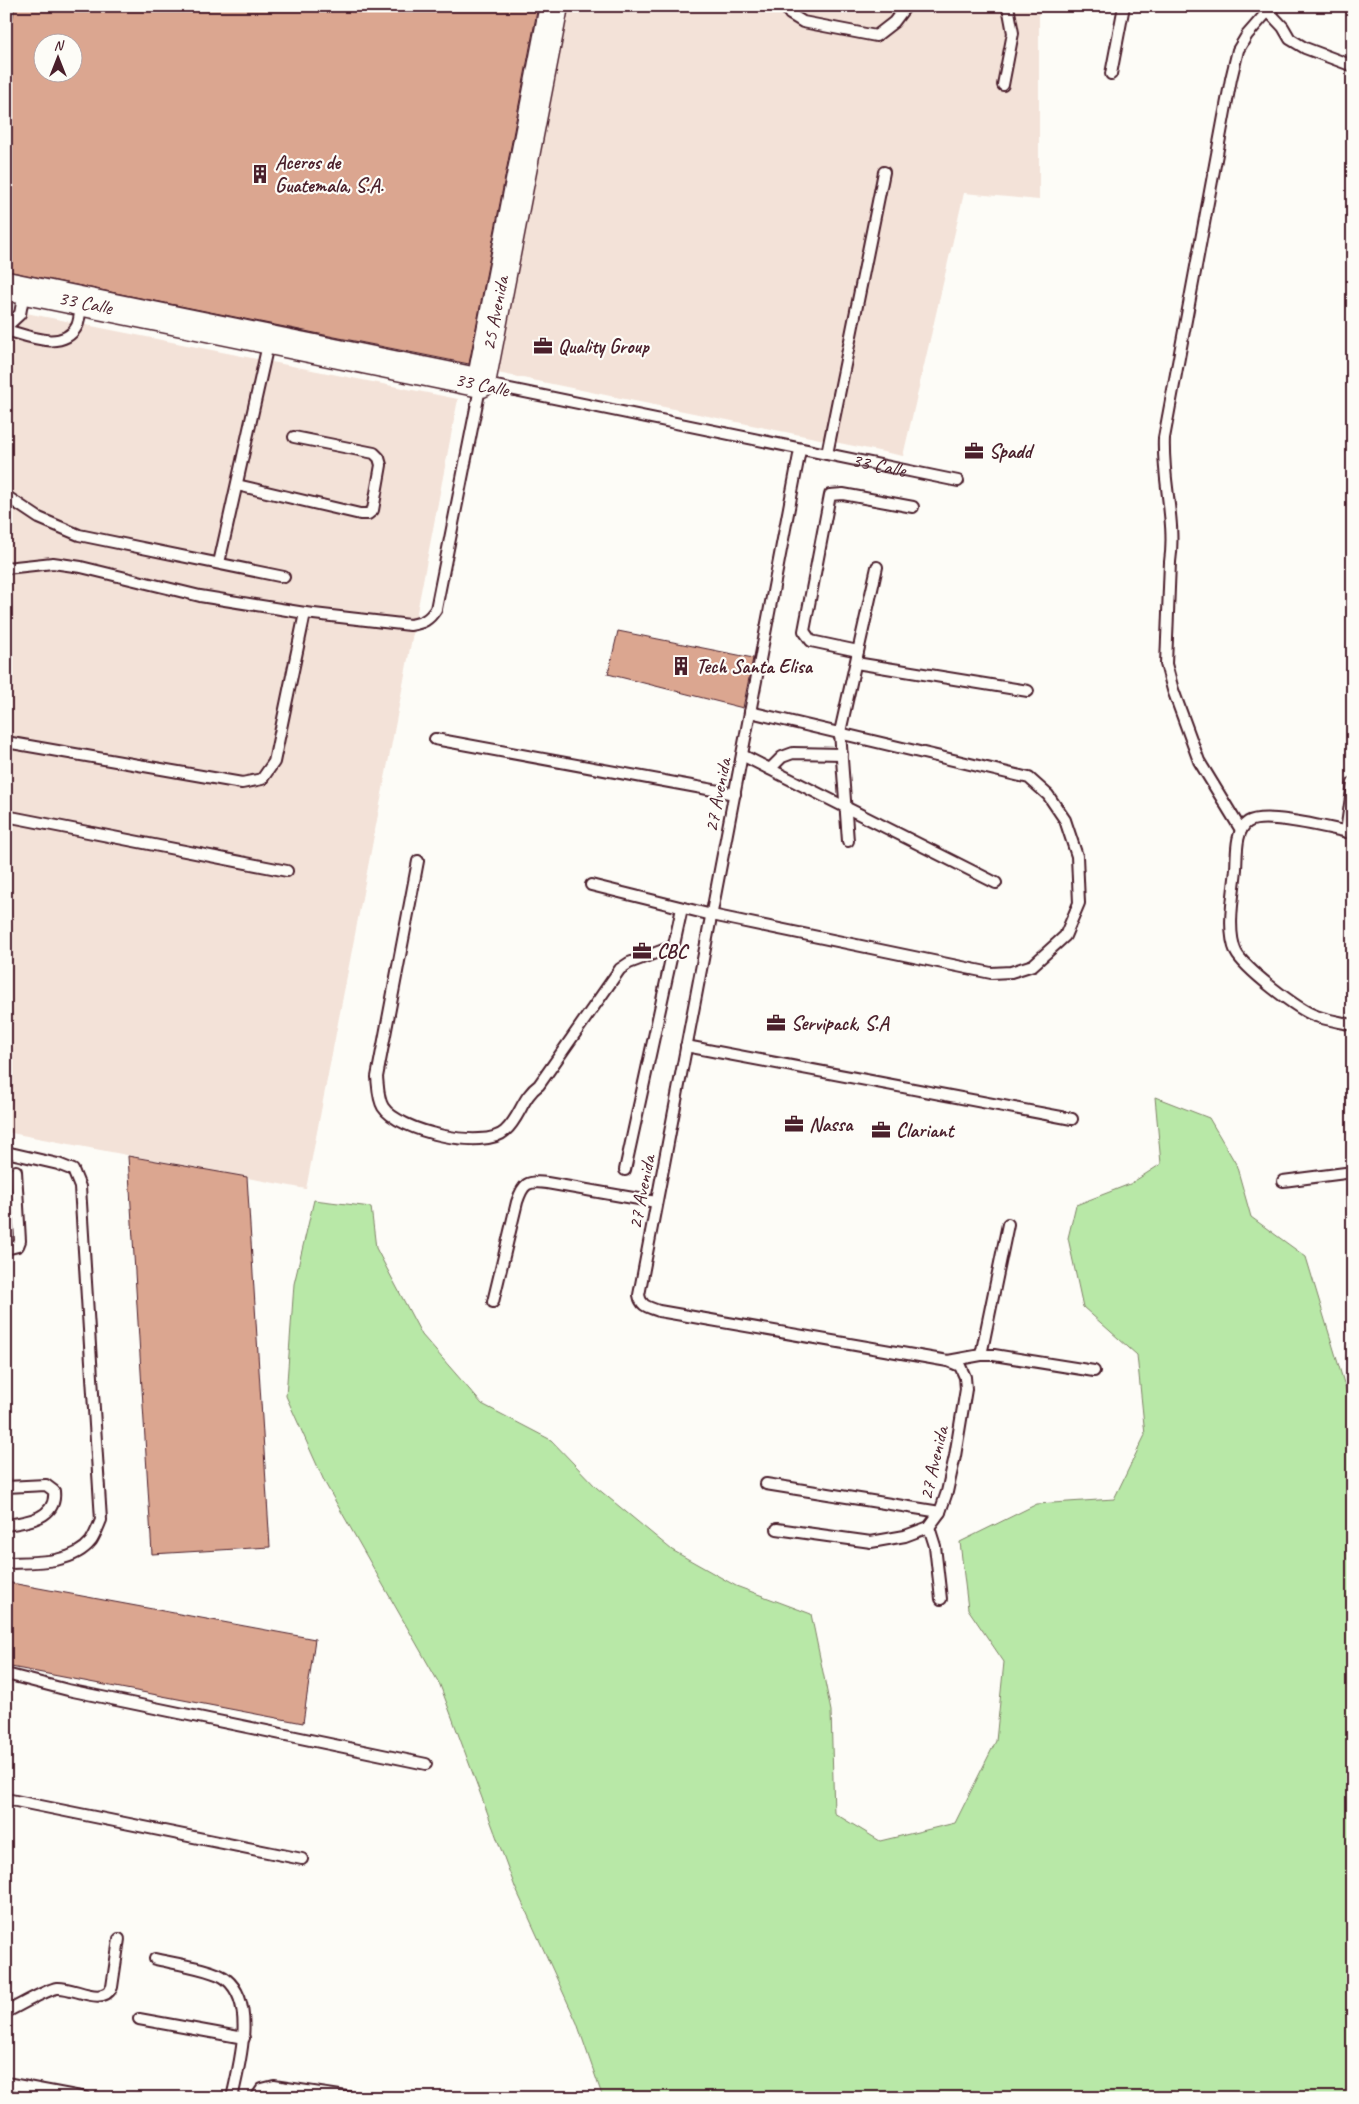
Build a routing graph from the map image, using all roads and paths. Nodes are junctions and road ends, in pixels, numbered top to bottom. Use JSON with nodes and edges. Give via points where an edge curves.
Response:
{"nodes":[{"id":1,"x":554,"y":6,"type":"edge"},
{"id":2,"x":785,"y":6,"type":"edge"},
{"id":3,"x":906,"y":6,"type":"edge"},
{"id":4,"x":1008,"y":6,"type":"edge"},
{"id":5,"x":1124,"y":6,"type":"edge"},
{"id":6,"x":1268,"y":8,"type":"edge"},
{"id":7,"x":1353,"y":66,"type":"edge"},
{"id":8,"x":1111,"y":74,"type":"dead end"},
{"id":9,"x":1004,"y":85,"type":"dead end"},
{"id":10,"x":884,"y":172,"type":"dead end"},
{"id":11,"x":15,"y":288,"type":"edge"},
{"id":12,"x":81,"y":302,"type":"junction"},
{"id":13,"x":6,"y":329,"type":"edge"},
{"id":14,"x":269,"y":340,"type":"junction"},
{"id":15,"x":481,"y":384,"type":"junction"},
{"id":16,"x":294,"y":438,"type":"dead end"},
{"id":17,"x":800,"y":450,"type":"junction"},
{"id":18,"x":827,"y":454,"type":"junction"},
{"id":19,"x":958,"y":481,"type":"dead end"},
{"id":20,"x":237,"y":485,"type":"junction"},
{"id":21,"x":6,"y":496,"type":"edge"},
{"id":22,"x":913,"y":507,"type":"dead end"},
{"id":23,"x":219,"y":563,"type":"junction"},
{"id":24,"x":877,"y":567,"type":"dead end"},
{"id":25,"x":6,"y":568,"type":"edge"},
{"id":26,"x":284,"y":577,"type":"dead end"},
{"id":27,"x":305,"y":612,"type":"junction"},
{"id":28,"x":858,"y":651,"type":"junction"},
{"id":29,"x":856,"y":663,"type":"junction"},
{"id":30,"x":1028,"y":691,"type":"dead end"},
{"id":31,"x":750,"y":712,"type":"junction"},
{"id":32,"x":840,"y":732,"type":"junction"},
{"id":33,"x":435,"y":739,"type":"dead end"},
{"id":34,"x":6,"y":742,"type":"edge"},
{"id":35,"x":842,"y":754,"type":"junction"},
{"id":36,"x":742,"y":755,"type":"junction"},
{"id":37,"x":770,"y":769,"type":"junction"},
{"id":38,"x":1353,"y":783,"type":"edge"},
{"id":39,"x":735,"y":794,"type":"junction"},
{"id":40,"x":846,"y":806,"type":"junction"},
{"id":41,"x":6,"y":816,"type":"edge"},
{"id":42,"x":1241,"y":830,"type":"junction"},
{"id":43,"x":1349,"y":833,"type":"edge"},
{"id":44,"x":848,"y":841,"type":"dead end"},
{"id":45,"x":418,"y":861,"type":"dead end"},
{"id":46,"x":287,"y":871,"type":"dead end"},
{"id":47,"x":996,"y":883,"type":"dead end"},
{"id":48,"x":591,"y":885,"type":"dead end"},
{"id":49,"x":682,"y":908,"type":"junction"},
{"id":50,"x":712,"y":915,"type":"junction"},
{"id":51,"x":674,"y":946,"type":"junction"},
{"id":52,"x":1353,"y":1025,"type":"edge"},
{"id":53,"x":686,"y":1046,"type":"junction"},
{"id":54,"x":1072,"y":1119,"type":"dead end"},
{"id":55,"x":6,"y":1152,"type":"edge"},
{"id":56,"x":625,"y":1170,"type":"dead end"},
{"id":57,"x":16,"y":1171,"type":"dead end"},
{"id":58,"x":1353,"y":1172,"type":"edge"},
{"id":59,"x":1283,"y":1181,"type":"dead end"},
{"id":60,"x":656,"y":1202,"type":"junction"},
{"id":61,"x":1008,"y":1224,"type":"dead end"},
{"id":62,"x":6,"y":1249,"type":"edge"},
{"id":63,"x":493,"y":1302,"type":"dead end"},
{"id":64,"x":981,"y":1355,"type":"junction"},
{"id":65,"x":948,"y":1361,"type":"junction"},
{"id":66,"x":1094,"y":1371,"type":"dead end"},
{"id":67,"x":766,"y":1484,"type":"dead end"},
{"id":68,"x":6,"y":1487,"type":"edge"},
{"id":69,"x":940,"y":1512,"type":"junction"},
{"id":70,"x":6,"y":1525,"type":"edge"},
{"id":71,"x":929,"y":1527,"type":"junction"},
{"id":72,"x":777,"y":1529,"type":"dead end"},
{"id":73,"x":6,"y":1563,"type":"edge"},
{"id":74,"x":941,"y":1599,"type":"dead end"},
{"id":75,"x":6,"y":1674,"type":"edge"},
{"id":76,"x":426,"y":1764,"type":"dead end"},
{"id":77,"x":6,"y":1799,"type":"edge"},
{"id":78,"x":302,"y":1859,"type":"dead end"},
{"id":79,"x":119,"y":1939,"type":"dead end"},
{"id":80,"x":155,"y":1960,"type":"dead end"},
{"id":81,"x":6,"y":2012,"type":"edge"},
{"id":82,"x":139,"y":2019,"type":"dead end"},
{"id":83,"x":244,"y":2038,"type":"junction"},
{"id":84,"x":6,"y":2083,"type":"edge"},
{"id":85,"x":86,"y":2098,"type":"edge"},
{"id":86,"x":232,"y":2098,"type":"edge"},
{"id":87,"x":256,"y":2098,"type":"edge"},
{"id":88,"x":353,"y":2098,"type":"edge"}],
"edges":[{"from":1,"to":15,"type":"street","name":"25 Avenida"},
{"from":2,"to":3,"type":"lane","via":[[790,14],[803,22],[876,36],[894,22]]},
{"from":4,"to":9,"type":"lane","via":[[1013,33]]},
{"from":5,"to":8,"type":"lane"},
{"from":6,"to":7,"type":"lane","via":[[1290,39]]},
{"from":6,"to":42,"type":"lane","via":[[1238,50],[1231,79],[1164,438],[1163,458],[1172,546],[1166,664],[1199,761]]},
{"from":10,"to":18,"type":"lane"},
{"from":11,"to":12,"type":"street","name":"33 Calle"},
{"from":11,"to":13,"type":"lane","via":[[20,314]]},
{"from":12,"to":13,"type":"lane","via":[[78,325],[68,337],[57,341]]},
{"from":12,"to":14,"type":"street","name":"33 Calle"},
{"from":14,"to":15,"type":"street","name":"33 Calle"},
{"from":14,"to":20,"type":"lane"},
{"from":15,"to":17,"type":"lane","name":"33 Calle"},
{"from":15,"to":27,"type":"lane","name":"25 Avenida","via":[[436,609],[430,618],[424,623],[410,625]]},
{"from":16,"to":20,"type":"lane","via":[[374,453],[381,466],[373,510],[360,514]]},
{"from":17,"to":18,"type":"lane","name":"33 Calle"},
{"from":17,"to":31,"type":"lane","name":"27 Avenida"},
{"from":18,"to":19,"type":"lane","name":"33 Calle"},
{"from":20,"to":23,"type":"lane"},
{"from":21,"to":23,"type":"lane","via":[[39,518],[80,535]]},
{"from":22,"to":28,"type":"lane","via":[[836,493],[830,496],[804,632],[811,640]]},
{"from":23,"to":26,"type":"lane"},
{"from":24,"to":28,"type":"lane"},
{"from":25,"to":27,"type":"lane","via":[[53,563],[81,567],[200,596]]},
{"from":27,"to":34,"type":"lane","via":[[274,762],[262,779],[242,783]]},
{"from":28,"to":29,"type":"lane"},
{"from":29,"to":30,"type":"lane"},
{"from":29,"to":32,"type":"lane"},
{"from":31,"to":32,"type":"lane"},
{"from":31,"to":36,"type":"lane","name":"27 Avenida"},
{"from":32,"to":35,"type":"lane"},
{"from":32,"to":50,"type":"lane","via":[[1010,772],[1029,778],[1048,795],[1065,820],[1077,856],[1079,903],[1065,936],[1033,965],[1012,972],[991,973]]},
{"from":33,"to":39,"type":"lane"},
{"from":35,"to":37,"type":"lane","via":[[793,753],[782,757]]},
{"from":35,"to":40,"type":"lane"},
{"from":36,"to":37,"type":"lane"},
{"from":36,"to":39,"type":"lane","name":"27 Avenida"},
{"from":37,"to":40,"type":"lane"},
{"from":38,"to":43,"type":"lane"},
{"from":39,"to":50,"type":"lane","name":"27 Avenida"},
{"from":40,"to":44,"type":"lane"},
{"from":40,"to":47,"type":"lane"},
{"from":41,"to":46,"type":"lane"},
{"from":42,"to":43,"type":"lane","via":[[1256,819],[1277,819]]},
{"from":42,"to":52,"type":"lane","via":[[1232,932],[1237,953],[1282,996],[1315,1016]]},
{"from":45,"to":51,"type":"lane","via":[[378,1077],[384,1107],[399,1121],[430,1133],[482,1140],[505,1132],[530,1092],[539,1085],[620,969]]},
{"from":48,"to":49,"type":"lane"},
{"from":49,"to":50,"type":"lane"},
{"from":49,"to":51,"type":"lane"},
{"from":50,"to":53,"type":"lane","name":"27 Avenida"},
{"from":51,"to":56,"type":"lane"},
{"from":53,"to":54,"type":"lane"},
{"from":53,"to":60,"type":"lane","name":"27 Avenida"},
{"from":55,"to":73,"type":"lane","via":[[73,1170],[80,1187],[101,1520],[90,1542],[74,1553],[50,1562]]},
{"from":57,"to":62,"type":"lane","via":[[20,1241],[18,1246]]},
{"from":58,"to":59,"type":"lane"},
{"from":60,"to":63,"type":"lane","via":[[530,1182],[521,1188]]},
{"from":60,"to":65,"type":"lane","name":"27 Avenida","via":[[639,1295],[644,1306]]},
{"from":61,"to":64,"type":"lane"},
{"from":64,"to":65,"type":"lane"},
{"from":64,"to":66,"type":"lane"},
{"from":65,"to":69,"type":"lane","name":"27 Avenida","via":[[960,1366],[966,1388],[955,1456]]},
{"from":67,"to":69,"type":"lane"},
{"from":68,"to":70,"type":"lane","via":[[46,1486],[54,1491],[55,1500],[50,1510],[38,1518]]},
{"from":69,"to":71,"type":"lane","name":"27 Avenida"},
{"from":71,"to":72,"type":"lane","name":"27 Avenida","via":[[905,1536],[871,1542]]},
{"from":71,"to":74,"type":"lane","via":[[935,1546]]},
{"from":75,"to":76,"type":"lane","via":[[68,1690]]},
{"from":77,"to":78,"type":"lane"},
{"from":79,"to":81,"type":"lane","via":[[109,1993],[101,1996],[57,1988]]},
{"from":80,"to":83,"type":"lane","via":[[214,1973],[226,1979],[238,1992]]},
{"from":82,"to":83,"type":"lane"},
{"from":83,"to":86,"type":"lane"},
{"from":84,"to":85,"type":"lane"},
{"from":87,"to":88,"type":"lane","via":[[262,2089],[274,2086]]}]}
